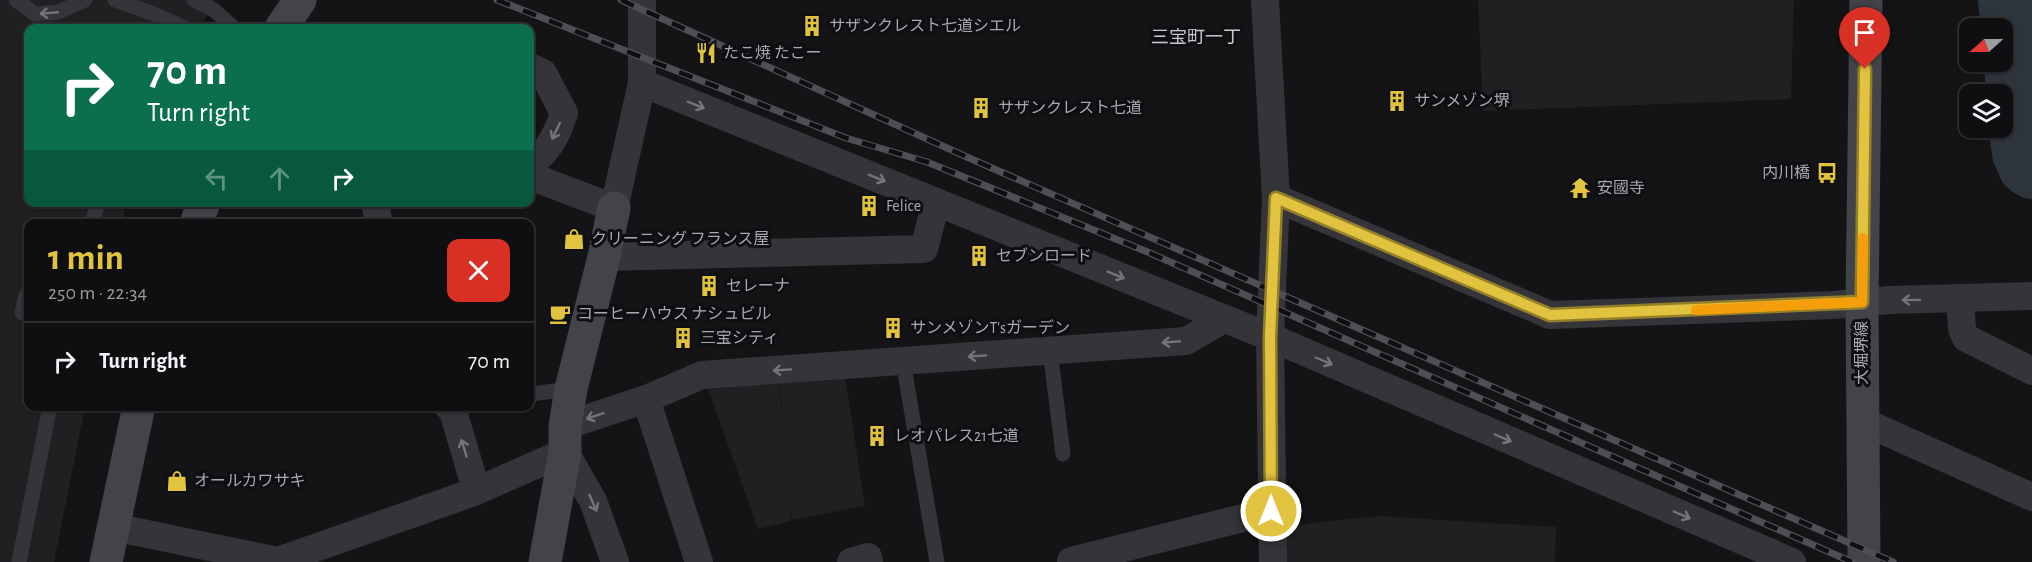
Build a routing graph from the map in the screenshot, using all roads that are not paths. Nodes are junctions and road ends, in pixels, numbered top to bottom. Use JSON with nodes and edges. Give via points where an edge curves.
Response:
{"nodes":[{"id":1,"x":16,"y":0,"type":"edge"},
{"id":2,"x":85,"y":0,"type":"edge"},
{"id":3,"x":115,"y":0,"type":"edge"},
{"id":4,"x":194,"y":0,"type":"edge"},
{"id":5,"x":300,"y":0,"type":"edge"},
{"id":6,"x":642,"y":0,"type":"edge"},
{"id":7,"x":1265,"y":0,"type":"edge"},
{"id":8,"x":1866,"y":0,"type":"edge"},
{"id":9,"x":152,"y":21,"type":"edge"},
{"id":10,"x":230,"y":24,"type":"edge"},
{"id":11,"x":284,"y":24,"type":"edge"},
{"id":12,"x":534,"y":69,"type":"edge"},
{"id":13,"x":642,"y":83,"type":"junction"},
{"id":14,"x":534,"y":161,"type":"edge"},
{"id":15,"x":534,"y":178,"type":"edge"},
{"id":16,"x":1276,"y":198,"type":"junction"},
{"id":17,"x":936,"y":202,"type":"junction"},
{"id":18,"x":614,"y":208,"type":"junction"},
{"id":19,"x":604,"y":257,"type":"junction"},
{"id":20,"x":2032,"y":296,"type":"edge"},
{"id":21,"x":1960,"y":299,"type":"junction"},
{"id":22,"x":1862,"y":302,"type":"junction"},
{"id":23,"x":24,"y":304,"type":"edge"},
{"id":24,"x":22,"y":313,"type":"dead end"},
{"id":25,"x":1224,"y":319,"type":"junction"},
{"id":26,"x":1270,"y":337,"type":"junction"},
{"id":27,"x":1050,"y":350,"type":"junction"},
{"id":28,"x":903,"y":361,"type":"junction"},
{"id":29,"x":2032,"y":371,"type":"edge"},
{"id":30,"x":571,"y":389,"type":"junction"},
{"id":31,"x":534,"y":394,"type":"edge"},
{"id":32,"x":646,"y":399,"type":"junction"},
{"id":33,"x":49,"y":411,"type":"edge"},
{"id":34,"x":139,"y":411,"type":"edge"},
{"id":35,"x":453,"y":411,"type":"edge"},
{"id":36,"x":1862,"y":421,"type":"junction"},
{"id":37,"x":565,"y":439,"type":"junction"},
{"id":38,"x":1063,"y":454,"type":"dead end"},
{"id":39,"x":474,"y":492,"type":"junction"},
{"id":40,"x":2032,"y":497,"type":"edge"},
{"id":41,"x":1271,"y":511,"type":"junction"},
{"id":42,"x":113,"y":527,"type":"junction"},
{"id":43,"x":319,"y":554,"type":"edge"},
{"id":44,"x":1071,"y":561,"type":"edge"},
{"id":45,"x":19,"y":562,"type":"edge"},
{"id":46,"x":106,"y":562,"type":"edge"},
{"id":47,"x":545,"y":562,"type":"edge"},
{"id":48,"x":615,"y":562,"type":"edge"},
{"id":49,"x":699,"y":562,"type":"edge"},
{"id":50,"x":851,"y":562,"type":"edge"},
{"id":51,"x":869,"y":562,"type":"edge"},
{"id":52,"x":937,"y":562,"type":"edge"},
{"id":53,"x":1273,"y":562,"type":"edge"},
{"id":54,"x":1792,"y":562,"type":"edge"},
{"id":55,"x":1864,"y":562,"type":"edge"}],
"edges":[{"from":2,"to":1,"type":"lane","one_way":true,"via":[[59,12],[35,14]]},
{"from":3,"to":9,"type":"lane"},
{"from":4,"to":10,"type":"lane"},
{"from":5,"to":11,"type":"street"},
{"from":6,"to":13,"type":"street"},
{"from":7,"to":16,"type":"street"},
{"from":8,"to":22,"type":"street","name":"大堀堺線"},
{"from":12,"to":14,"type":"street","one_way":true,"via":[[543,73],[564,113],[558,132]]},
{"from":13,"to":17,"type":"street","one_way":true},
{"from":13,"to":18,"type":"street"},
{"from":15,"to":18,"type":"street"},
{"from":16,"to":22,"type":"street","via":[[1550,315]]},
{"from":16,"to":26,"type":"street"},
{"from":17,"to":19,"type":"street","via":[[924,249]]},
{"from":17,"to":25,"type":"street","one_way":true},
{"from":18,"to":19,"type":"street"},
{"from":19,"to":30,"type":"street"},
{"from":20,"to":21,"type":"street"},
{"from":21,"to":22,"type":"street","one_way":true},
{"from":21,"to":29,"type":"street","via":[[1966,338]]},
{"from":22,"to":36,"type":"street","name":"大堀堺線"},
{"from":23,"to":24,"type":"lane"},
{"from":25,"to":26,"type":"street"},
{"from":25,"to":27,"type":"street","one_way":true,"via":[[1186,340]]},
{"from":26,"to":41,"type":"street"},
{"from":26,"to":54,"type":"street","one_way":true},
{"from":27,"to":28,"type":"street","one_way":true},
{"from":27,"to":38,"type":"lane"},
{"from":28,"to":32,"type":"street","one_way":true,"via":[[702,375]]},
{"from":28,"to":52,"type":"lane"},
{"from":30,"to":31,"type":"lane"},
{"from":30,"to":37,"type":"street"},
{"from":32,"to":37,"type":"street","one_way":true},
{"from":32,"to":49,"type":"street"},
{"from":33,"to":45,"type":"lane"},
{"from":34,"to":42,"type":"street"},
{"from":39,"to":35,"type":"street","one_way":true,"via":[[474,479]]},
{"from":36,"to":40,"type":"street"},
{"from":36,"to":55,"type":"street","name":"大堀堺線"},
{"from":37,"to":39,"type":"street"},
{"from":37,"to":47,"type":"street"},
{"from":37,"to":48,"type":"street","one_way":true},
{"from":39,"to":43,"type":"street"},
{"from":41,"to":44,"type":"street"},
{"from":41,"to":53,"type":"street"},
{"from":42,"to":43,"type":"street","via":[[278,561]]},
{"from":42,"to":46,"type":"street"},
{"from":50,"to":51,"type":"street","via":[[868,557]]}]}
